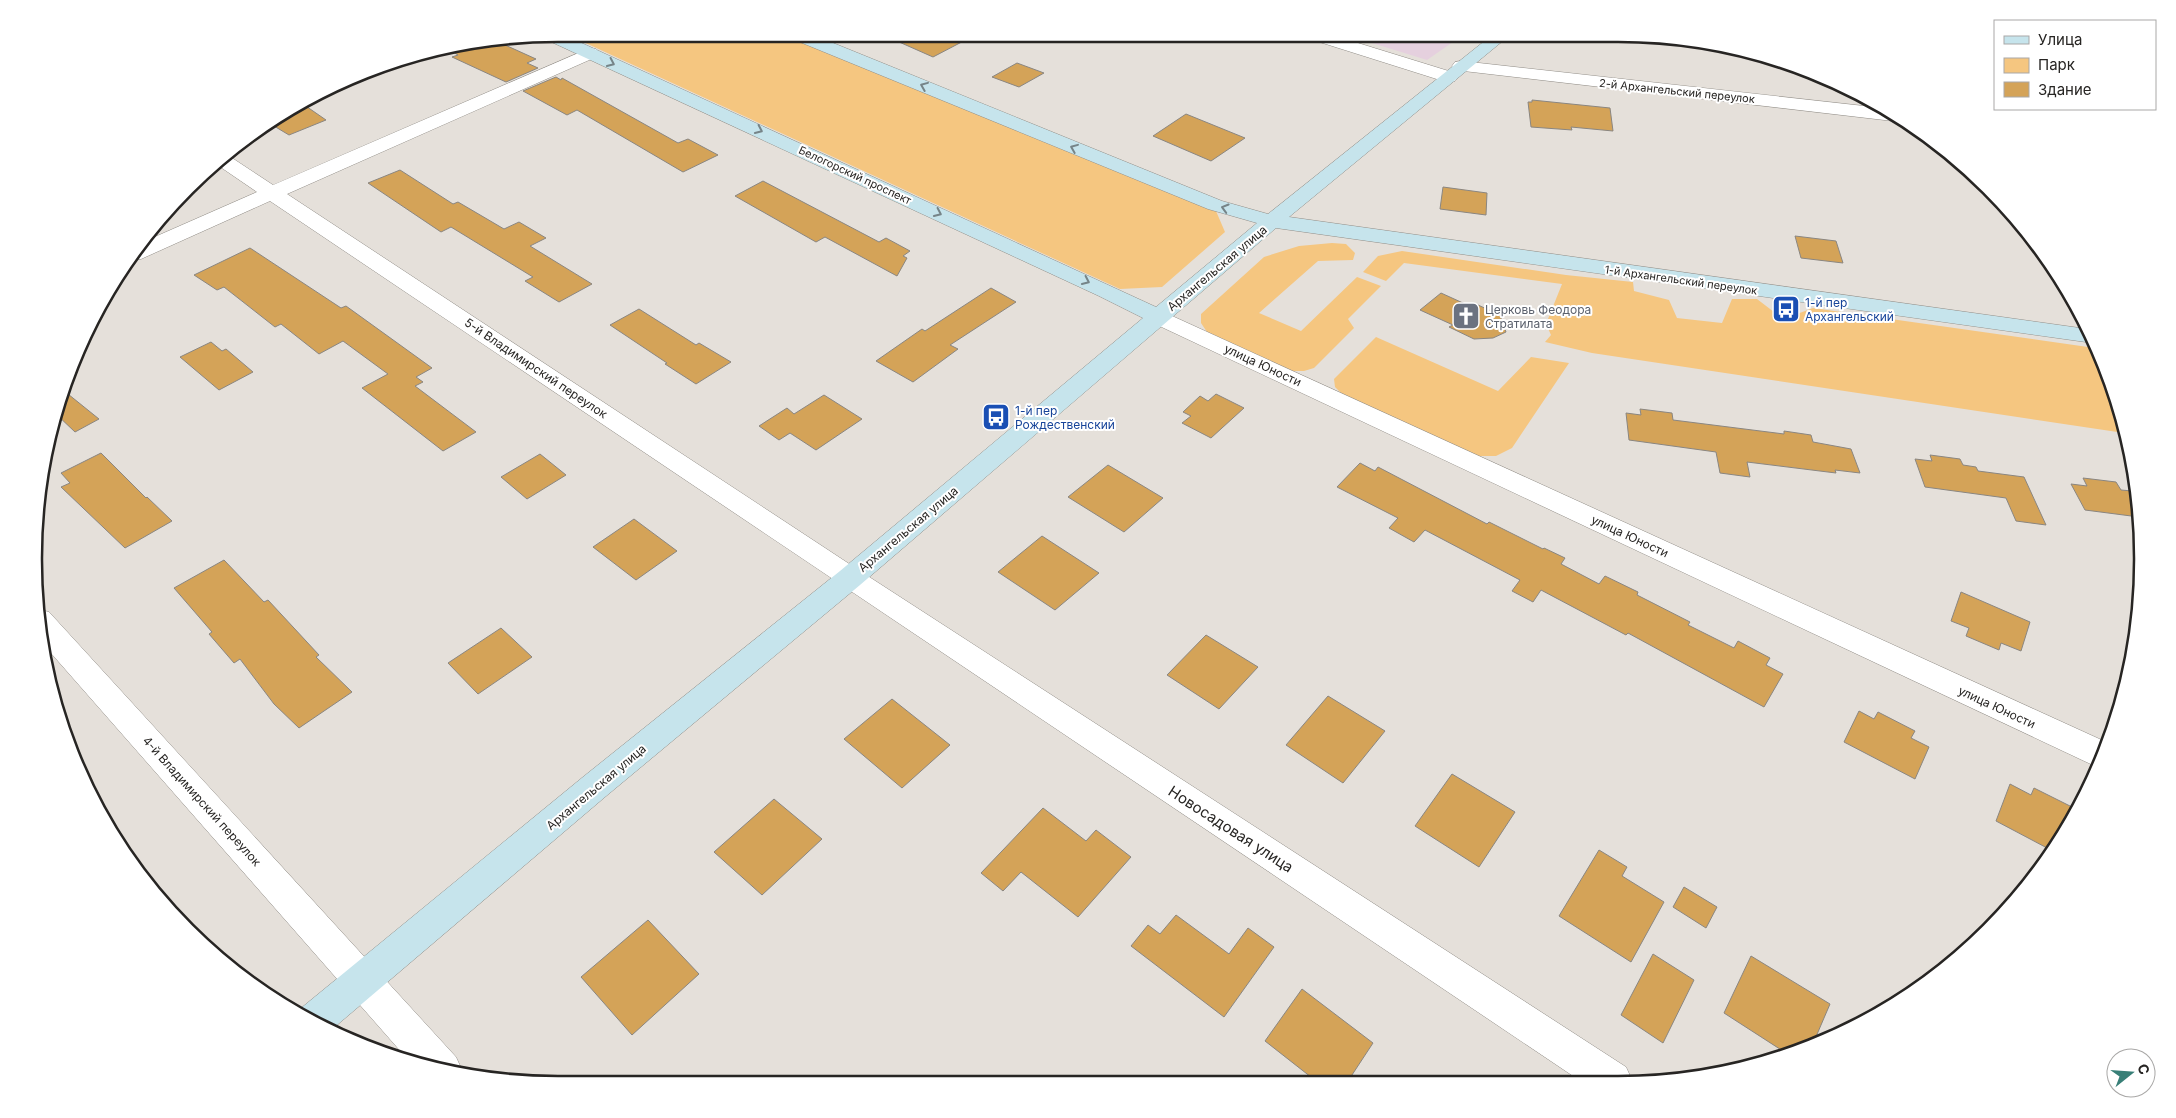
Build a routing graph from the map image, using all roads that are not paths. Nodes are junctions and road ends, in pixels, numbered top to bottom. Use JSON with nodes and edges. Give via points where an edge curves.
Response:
{"nodes":[{"id":1,"x":567,"y":42,"type":"edge"},
{"id":2,"x":816,"y":42,"type":"edge"},
{"id":3,"x":1345,"y":42,"type":"edge"},
{"id":4,"x":1493,"y":42,"type":"edge"},
{"id":5,"x":590,"y":53,"type":"junction"},
{"id":6,"x":1455,"y":72,"type":"junction"},
{"id":7,"x":1877,"y":113,"type":"edge"},
{"id":8,"x":227,"y":163,"type":"edge"},
{"id":9,"x":272,"y":193,"type":"junction"},
{"id":10,"x":1272,"y":222,"type":"junction"},
{"id":11,"x":147,"y":247,"type":"edge"},
{"id":12,"x":1159,"y":317,"type":"junction"},
{"id":13,"x":2082,"y":336,"type":"edge"},
{"id":14,"x":850,"y":578,"type":"junction"},
{"id":15,"x":48,"y":629,"type":"edge"},
{"id":16,"x":2096,"y":752,"type":"edge"},
{"id":17,"x":364,"y":981,"type":"junction"},
{"id":18,"x":320,"y":1016,"type":"edge"},
{"id":19,"x":434,"y":1060,"type":"edge"},
{"id":20,"x":1607,"y":1076,"type":"edge"}],
"edges":[{"from":1,"to":5,"type":"street","name":"Белогорский проспект"},
{"from":10,"to":2,"type":"street","one_way":true,"via":[[1215,205]]},
{"from":3,"to":6,"type":"street","name":"2-й Архангельский переулок"},
{"from":4,"to":6,"type":"street","name":"Архангельская улица"},
{"from":5,"to":9,"type":"street"},
{"from":5,"to":12,"type":"street","name":"Белогорский проспект","one_way":true},
{"from":6,"to":7,"type":"street","name":"2-й Архангельский переулок"},
{"from":6,"to":10,"type":"street","name":"Архангельская улица"},
{"from":8,"to":9,"type":"street","name":"5-й Владимирский переулок"},
{"from":9,"to":11,"type":"street"},
{"from":9,"to":14,"type":"street","name":"5-й Владимирский переулок"},
{"from":10,"to":12,"type":"street","name":"Архангельская улица"},
{"from":10,"to":13,"type":"street","name":"1-й Архангельский переулок"},
{"from":12,"to":14,"type":"street","name":"Архангельская улица"},
{"from":12,"to":16,"type":"street","name":"улица Юности"},
{"from":14,"to":17,"type":"street","name":"Архангельская улица","via":[[601,781]]},
{"from":14,"to":20,"type":"street","name":"Новосадовая улица"},
{"from":15,"to":17,"type":"street","name":"4-й Владимирский переулок"},
{"from":17,"to":18,"type":"street","name":"Архангельская улица"},
{"from":17,"to":19,"type":"street","name":"4-й Владимирский переулок"}]}
